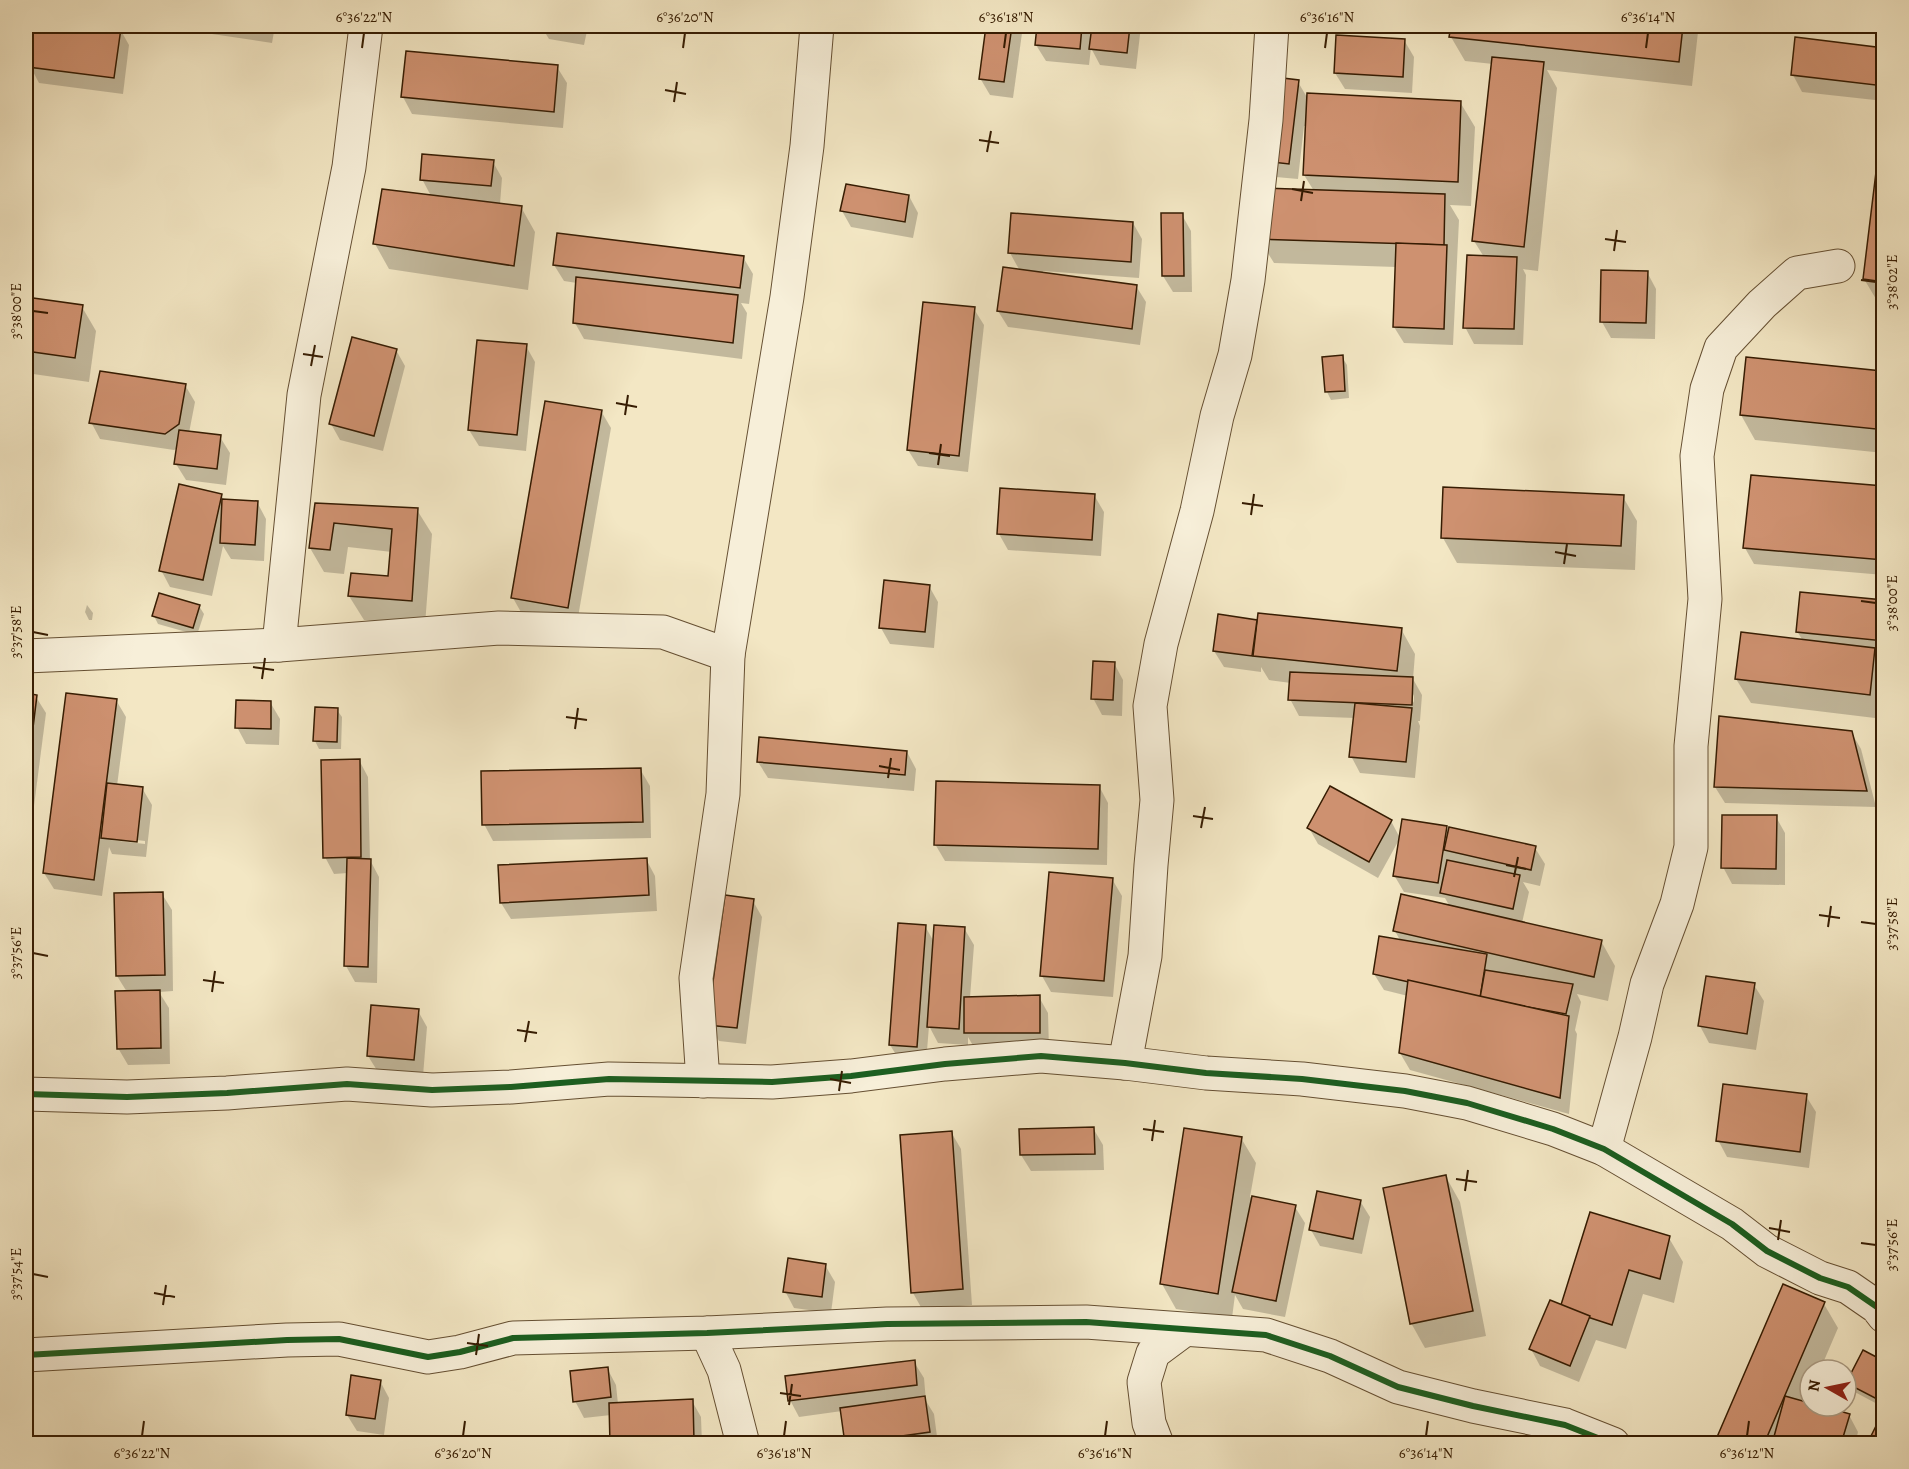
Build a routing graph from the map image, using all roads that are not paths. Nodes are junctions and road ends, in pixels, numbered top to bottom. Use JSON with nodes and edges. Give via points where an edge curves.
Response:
{"nodes":[{"id":1,"x":366,"y":26,"type":"edge"},
{"id":2,"x":817,"y":26,"type":"edge"},
{"id":3,"x":1272,"y":26,"type":"edge"},
{"id":4,"x":1838,"y":266,"type":"dead end"},
{"id":5,"x":279,"y":645,"type":"junction"},
{"id":6,"x":728,"y":655,"type":"junction"},
{"id":7,"x":26,"y":656,"type":"edge"},
{"id":8,"x":1125,"y":1063,"type":"junction"},
{"id":9,"x":703,"y":1081,"type":"junction"},
{"id":10,"x":26,"y":1094,"type":"edge"},
{"id":11,"x":1604,"y":1149,"type":"junction"},
{"id":12,"x":1884,"y":1316,"type":"edge"},
{"id":13,"x":1184,"y":1330,"type":"junction"},
{"id":14,"x":707,"y":1333,"type":"junction"},
{"id":15,"x":26,"y":1354,"type":"edge"},
{"id":16,"x":1593,"y":1440,"type":"edge"},
{"id":17,"x":743,"y":1443,"type":"edge"},
{"id":18,"x":1157,"y":1443,"type":"edge"}],
"edges":[{"from":1,"to":5,"type":"street","via":[[349,167],[304,395]]},
{"from":2,"to":6,"type":"street","via":[[807,146],[787,297]]},
{"from":3,"to":8,"type":"street","via":[[1266,120],[1235,356],[1161,644],[1150,706],[1157,800],[1145,956]]},
{"from":4,"to":11,"type":"street","via":[[1797,273],[1762,304],[1721,348],[1707,389],[1697,456],[1705,599],[1691,746],[1691,847],[1677,904],[1647,984]]},
{"from":5,"to":6,"type":"street","via":[[499,628],[663,632]]},
{"from":5,"to":7,"type":"street"},
{"from":6,"to":9,"type":"street","via":[[723,794],[696,978]]},
{"from":8,"to":9,"type":"street","via":[[1041,1056],[851,1077]]},
{"from":8,"to":11,"type":"street","via":[[1405,1091],[1467,1103]]},
{"from":9,"to":10,"type":"street","via":[[609,1079],[432,1090],[347,1084],[127,1097]]},
{"from":11,"to":12,"type":"street","via":[[1732,1224],[1767,1251],[1820,1278],[1848,1287]]},
{"from":13,"to":14,"type":"street","via":[[1086,1322],[887,1324]]},
{"from":13,"to":16,"type":"street","via":[[1266,1335],[1330,1356],[1398,1387],[1565,1425]]},
{"from":13,"to":18,"type":"street","via":[[1153,1353],[1144,1382],[1149,1423]]},
{"from":14,"to":15,"type":"street","via":[[513,1338],[428,1357],[339,1339]]},
{"from":14,"to":17,"type":"street","via":[[724,1370]]}]}
